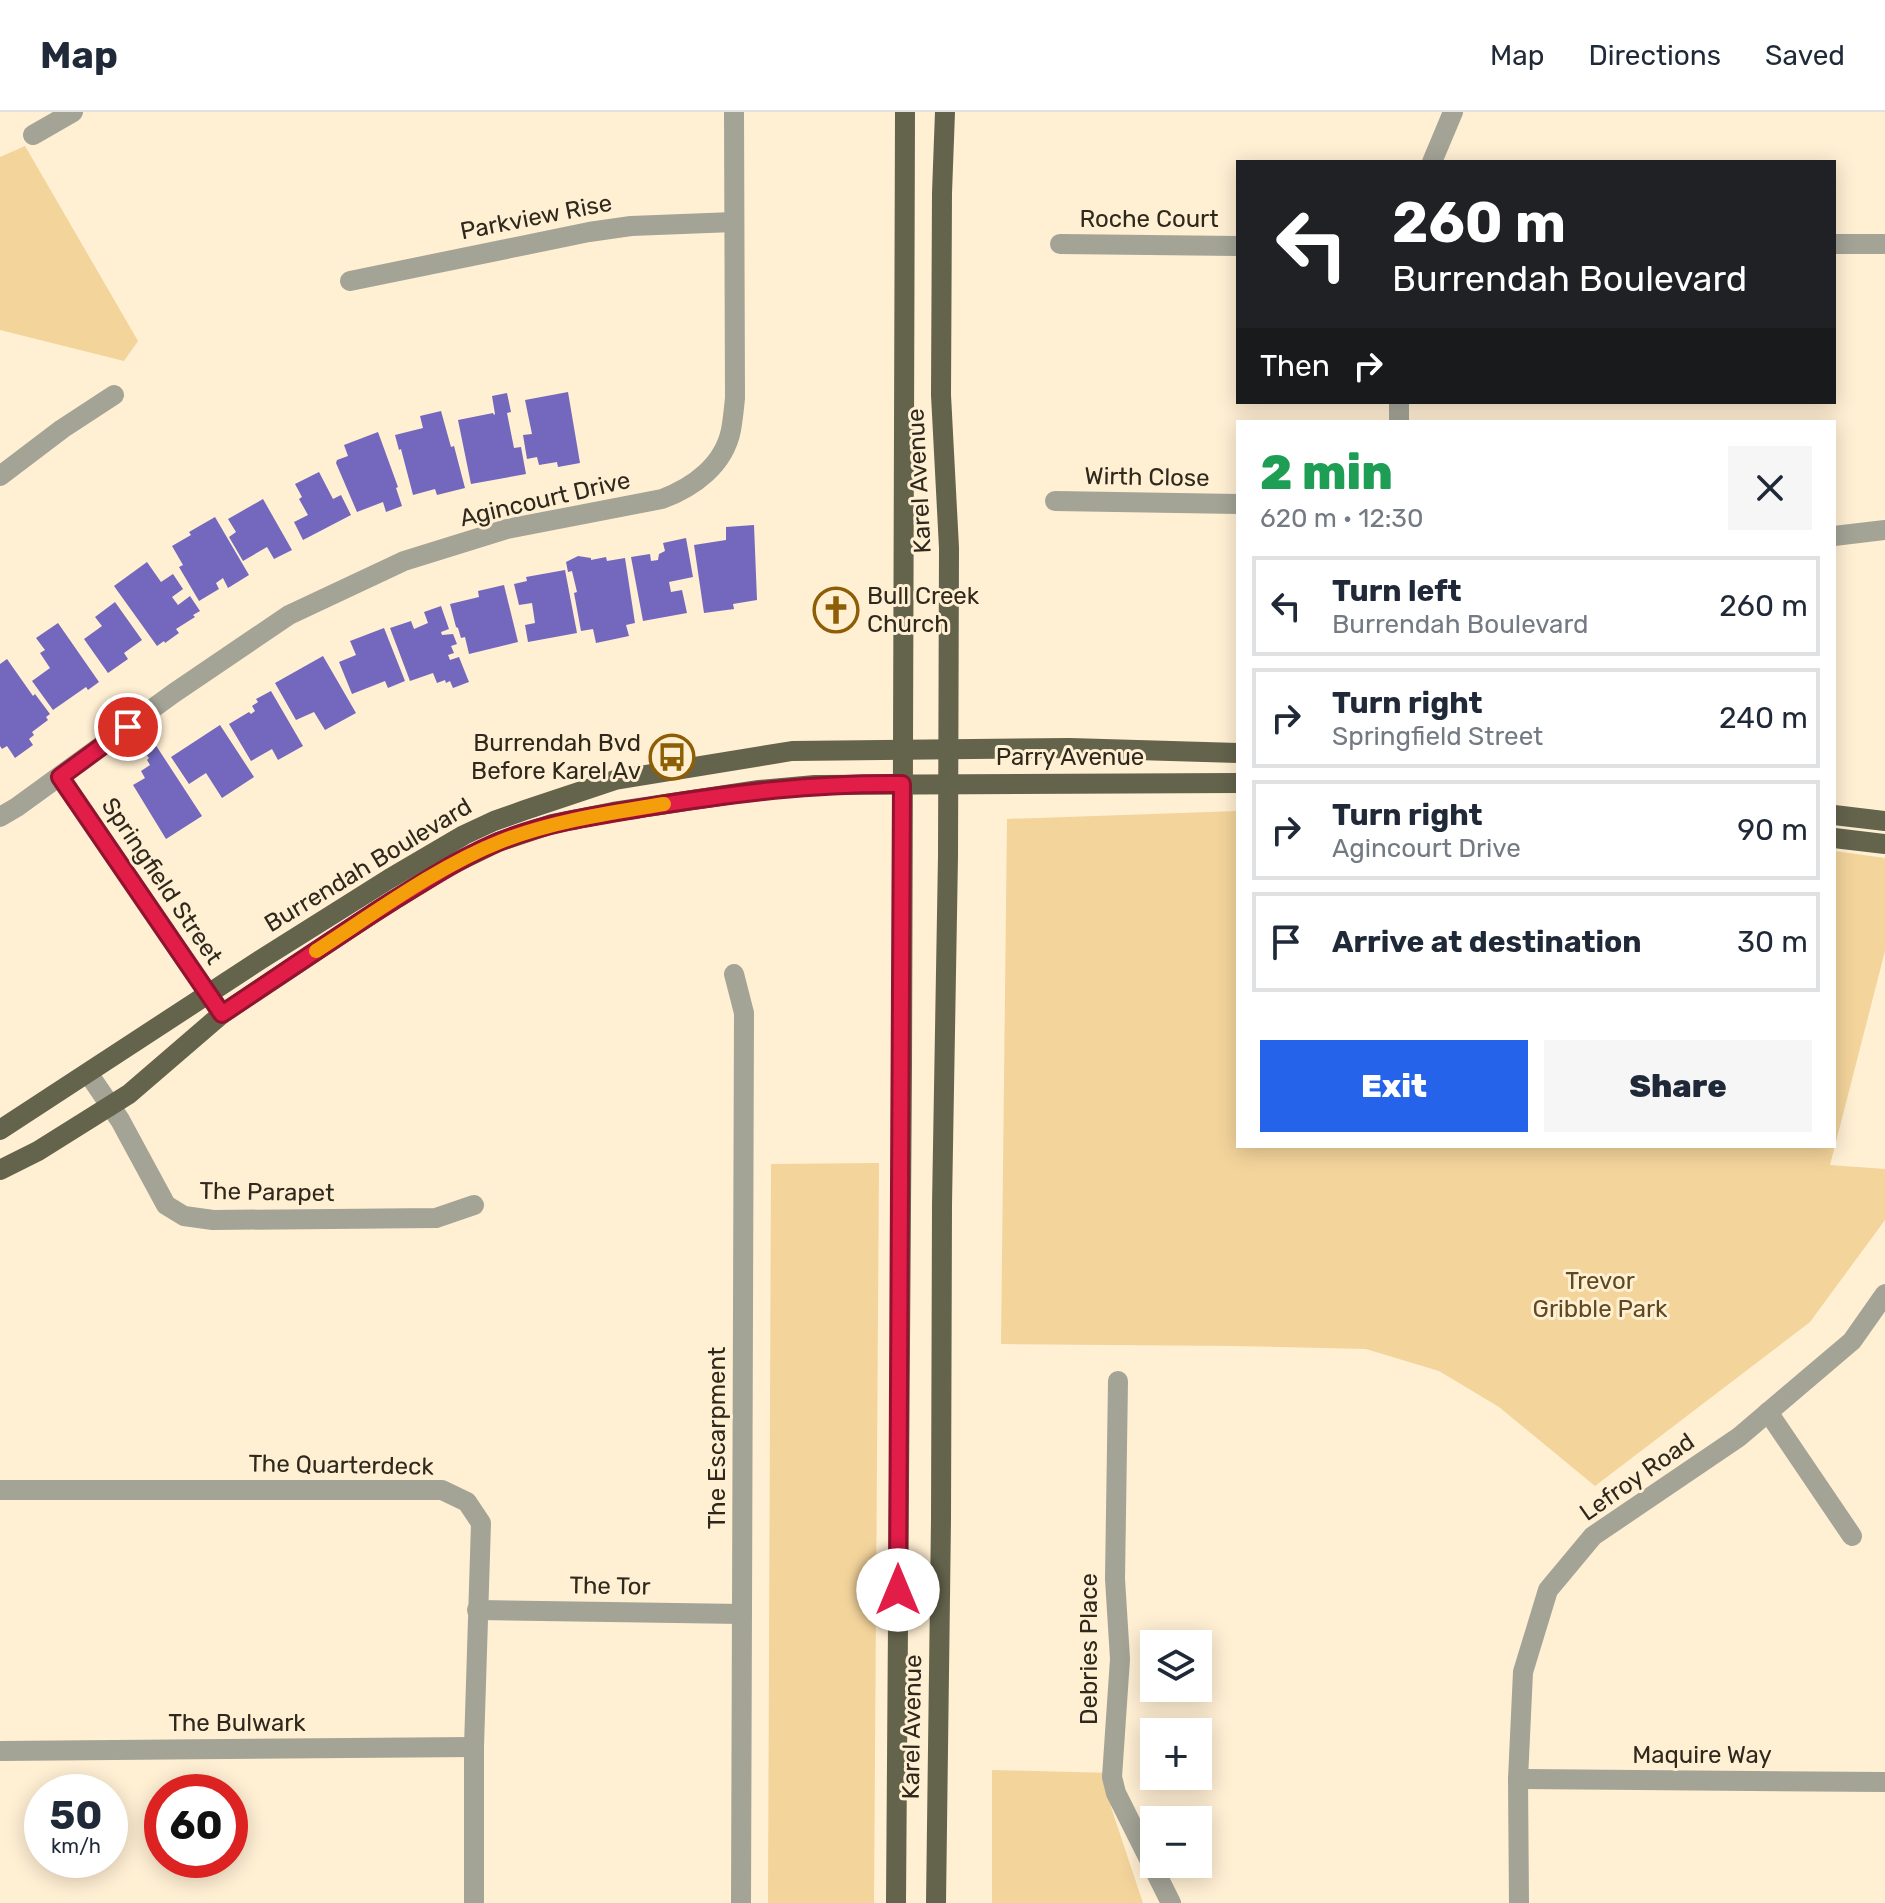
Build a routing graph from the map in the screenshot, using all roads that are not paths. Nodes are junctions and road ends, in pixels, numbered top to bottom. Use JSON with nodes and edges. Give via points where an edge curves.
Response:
{"nodes":[{"id":1,"x":73,"y":112,"type":"edge"},
{"id":2,"x":734,"y":112,"type":"edge"},
{"id":3,"x":905,"y":112,"type":"edge"},
{"id":4,"x":945,"y":112,"type":"edge"},
{"id":5,"x":1453,"y":112,"type":"edge"},
{"id":6,"x":33,"y":135,"type":"dead end"},
{"id":7,"x":1433,"y":160,"type":"edge"},
{"id":8,"x":734,"y":222,"type":"junction"},
{"id":9,"x":1060,"y":244,"type":"dead end"},
{"id":10,"x":1836,"y":244,"type":"edge"},
{"id":11,"x":1885,"y":244,"type":"edge"},
{"id":12,"x":1236,"y":246,"type":"edge"},
{"id":13,"x":350,"y":281,"type":"dead end"},
{"id":14,"x":114,"y":395,"type":"dead end"},
{"id":15,"x":0,"y":476,"type":"edge"},
{"id":16,"x":1055,"y":501,"type":"dead end"},
{"id":17,"x":1236,"y":504,"type":"edge"},
{"id":18,"x":1885,"y":530,"type":"edge"},
{"id":19,"x":1836,"y":536,"type":"edge"},
{"id":20,"x":902,"y":749,"type":"junction"},
{"id":21,"x":947,"y":749,"type":"junction"},
{"id":22,"x":1236,"y":753,"type":"edge"},
{"id":23,"x":60,"y":777,"type":"junction"},
{"id":24,"x":947,"y":783,"type":"junction"},
{"id":25,"x":1236,"y":783,"type":"edge"},
{"id":26,"x":902,"y":784,"type":"junction"},
{"id":27,"x":1836,"y":815,"type":"edge"},
{"id":28,"x":0,"y":817,"type":"edge"},
{"id":29,"x":1885,"y":821,"type":"edge"},
{"id":30,"x":1836,"y":838,"type":"edge"},
{"id":31,"x":1885,"y":844,"type":"edge"},
{"id":32,"x":734,"y":974,"type":"dead end"},
{"id":33,"x":208,"y":994,"type":"junction"},
{"id":34,"x":222,"y":1014,"type":"junction"},
{"id":35,"x":88,"y":1073,"type":"junction"},
{"id":36,"x":111,"y":1105,"type":"junction"},
{"id":37,"x":0,"y":1130,"type":"edge"},
{"id":38,"x":0,"y":1170,"type":"edge"},
{"id":39,"x":474,"y":1205,"type":"dead end"},
{"id":40,"x":1885,"y":1294,"type":"edge"},
{"id":41,"x":1118,"y":1381,"type":"dead end"},
{"id":42,"x":1768,"y":1412,"type":"junction"},
{"id":43,"x":0,"y":1490,"type":"edge"},
{"id":44,"x":1852,"y":1536,"type":"dead end"},
{"id":45,"x":477,"y":1610,"type":"junction"},
{"id":46,"x":742,"y":1614,"type":"junction"},
{"id":47,"x":474,"y":1747,"type":"junction"},
{"id":48,"x":0,"y":1751,"type":"edge"},
{"id":49,"x":1518,"y":1779,"type":"junction"},
{"id":50,"x":1885,"y":1782,"type":"edge"},
{"id":51,"x":474,"y":1903,"type":"edge"},
{"id":52,"x":741,"y":1903,"type":"edge"},
{"id":53,"x":896,"y":1903,"type":"edge"},
{"id":54,"x":936,"y":1903,"type":"edge"},
{"id":55,"x":1171,"y":1903,"type":"edge"},
{"id":56,"x":1519,"y":1903,"type":"edge"}],
"edges":[{"from":1,"to":6,"type":"street"},
{"from":2,"to":8,"type":"street","name":"Agincourt Drive"},
{"from":3,"to":20,"type":"main road","name":"Karel Avenue"},
{"from":4,"to":21,"type":"main road","name":"Karel Avenue","via":[[941,395],[949,548]]},
{"from":5,"to":7,"type":"street"},
{"from":8,"to":13,"type":"street","name":"Parkview Rise","via":[[589,232]]},
{"from":8,"to":23,"type":"street","name":"Agincourt Drive","via":[[735,398],[731,433],[706,474],[662,499],[507,529],[404,561],[289,615]]},
{"from":9,"to":12,"type":"street","name":"Roche Court"},
{"from":10,"to":11,"type":"street"},
{"from":14,"to":15,"type":"street"},
{"from":16,"to":17,"type":"street","name":"Wirth Close"},
{"from":18,"to":19,"type":"street"},
{"from":20,"to":21,"type":"main road","name":"Parry Avenue"},
{"from":20,"to":26,"type":"main road","name":"Karel Avenue"},
{"from":20,"to":33,"type":"main road","name":"Burrendah Boulevard","via":[[792,751],[715,762],[615,780],[525,810],[464,835],[414,864]]},
{"from":21,"to":22,"type":"main road","name":"Parry Avenue"},
{"from":21,"to":24,"type":"main road","name":"Karel Avenue"},
{"from":23,"to":28,"type":"street","name":"Agincourt Drive"},
{"from":23,"to":33,"type":"street","name":"Springfield Street"},
{"from":24,"to":25,"type":"main road","name":"Parry Avenue"},
{"from":24,"to":26,"type":"main road","name":"Parry Avenue"},
{"from":24,"to":54,"type":"main road","name":"Karel Avenue"},
{"from":26,"to":34,"type":"main road","name":"Burrendah Boulevard","via":[[759,790],[613,812],[525,832],[447,867]]},
{"from":26,"to":53,"type":"main road","name":"Karel Avenue"},
{"from":27,"to":29,"type":"main road"},
{"from":30,"to":31,"type":"main road"},
{"from":32,"to":46,"type":"street","name":"The Escarpment","via":[[744,1013]]},
{"from":33,"to":34,"type":"street","name":"Springfield Street"},
{"from":33,"to":35,"type":"main road","name":"Burrendah Boulevard"},
{"from":34,"to":36,"type":"main road","name":"Burrendah Boulevard"},
{"from":35,"to":36,"type":"street","name":"The Parapet"},
{"from":35,"to":37,"type":"main road","name":"Burrendah Boulevard"},
{"from":36,"to":38,"type":"main road","name":"Burrendah Boulevard"},
{"from":36,"to":39,"type":"street","name":"The Parapet","via":[[166,1205],[184,1216],[436,1218]]},
{"from":40,"to":42,"type":"street","name":"Lefroy Road","via":[[1852,1341]]},
{"from":41,"to":55,"type":"street","name":"Debries Place","via":[[1115,1579],[1120,1659],[1112,1777]]},
{"from":42,"to":44,"type":"street"},
{"from":42,"to":49,"type":"street","name":"Lefroy Road","via":[[1593,1536],[1548,1590],[1523,1672]]},
{"from":43,"to":45,"type":"street","name":"The Quarterdeck","via":[[442,1490],[467,1502],[481,1523]]},
{"from":45,"to":46,"type":"street","name":"The Tor"},
{"from":45,"to":47,"type":"street","name":"The Quarterdeck"},
{"from":46,"to":52,"type":"street","name":"The Escarpment"},
{"from":47,"to":48,"type":"street","name":"The Bulwark"},
{"from":47,"to":51,"type":"street","name":"The Quarterdeck"},
{"from":49,"to":50,"type":"street","name":"Maquire Way"},
{"from":49,"to":56,"type":"street","name":"Lefroy Road"}]}
